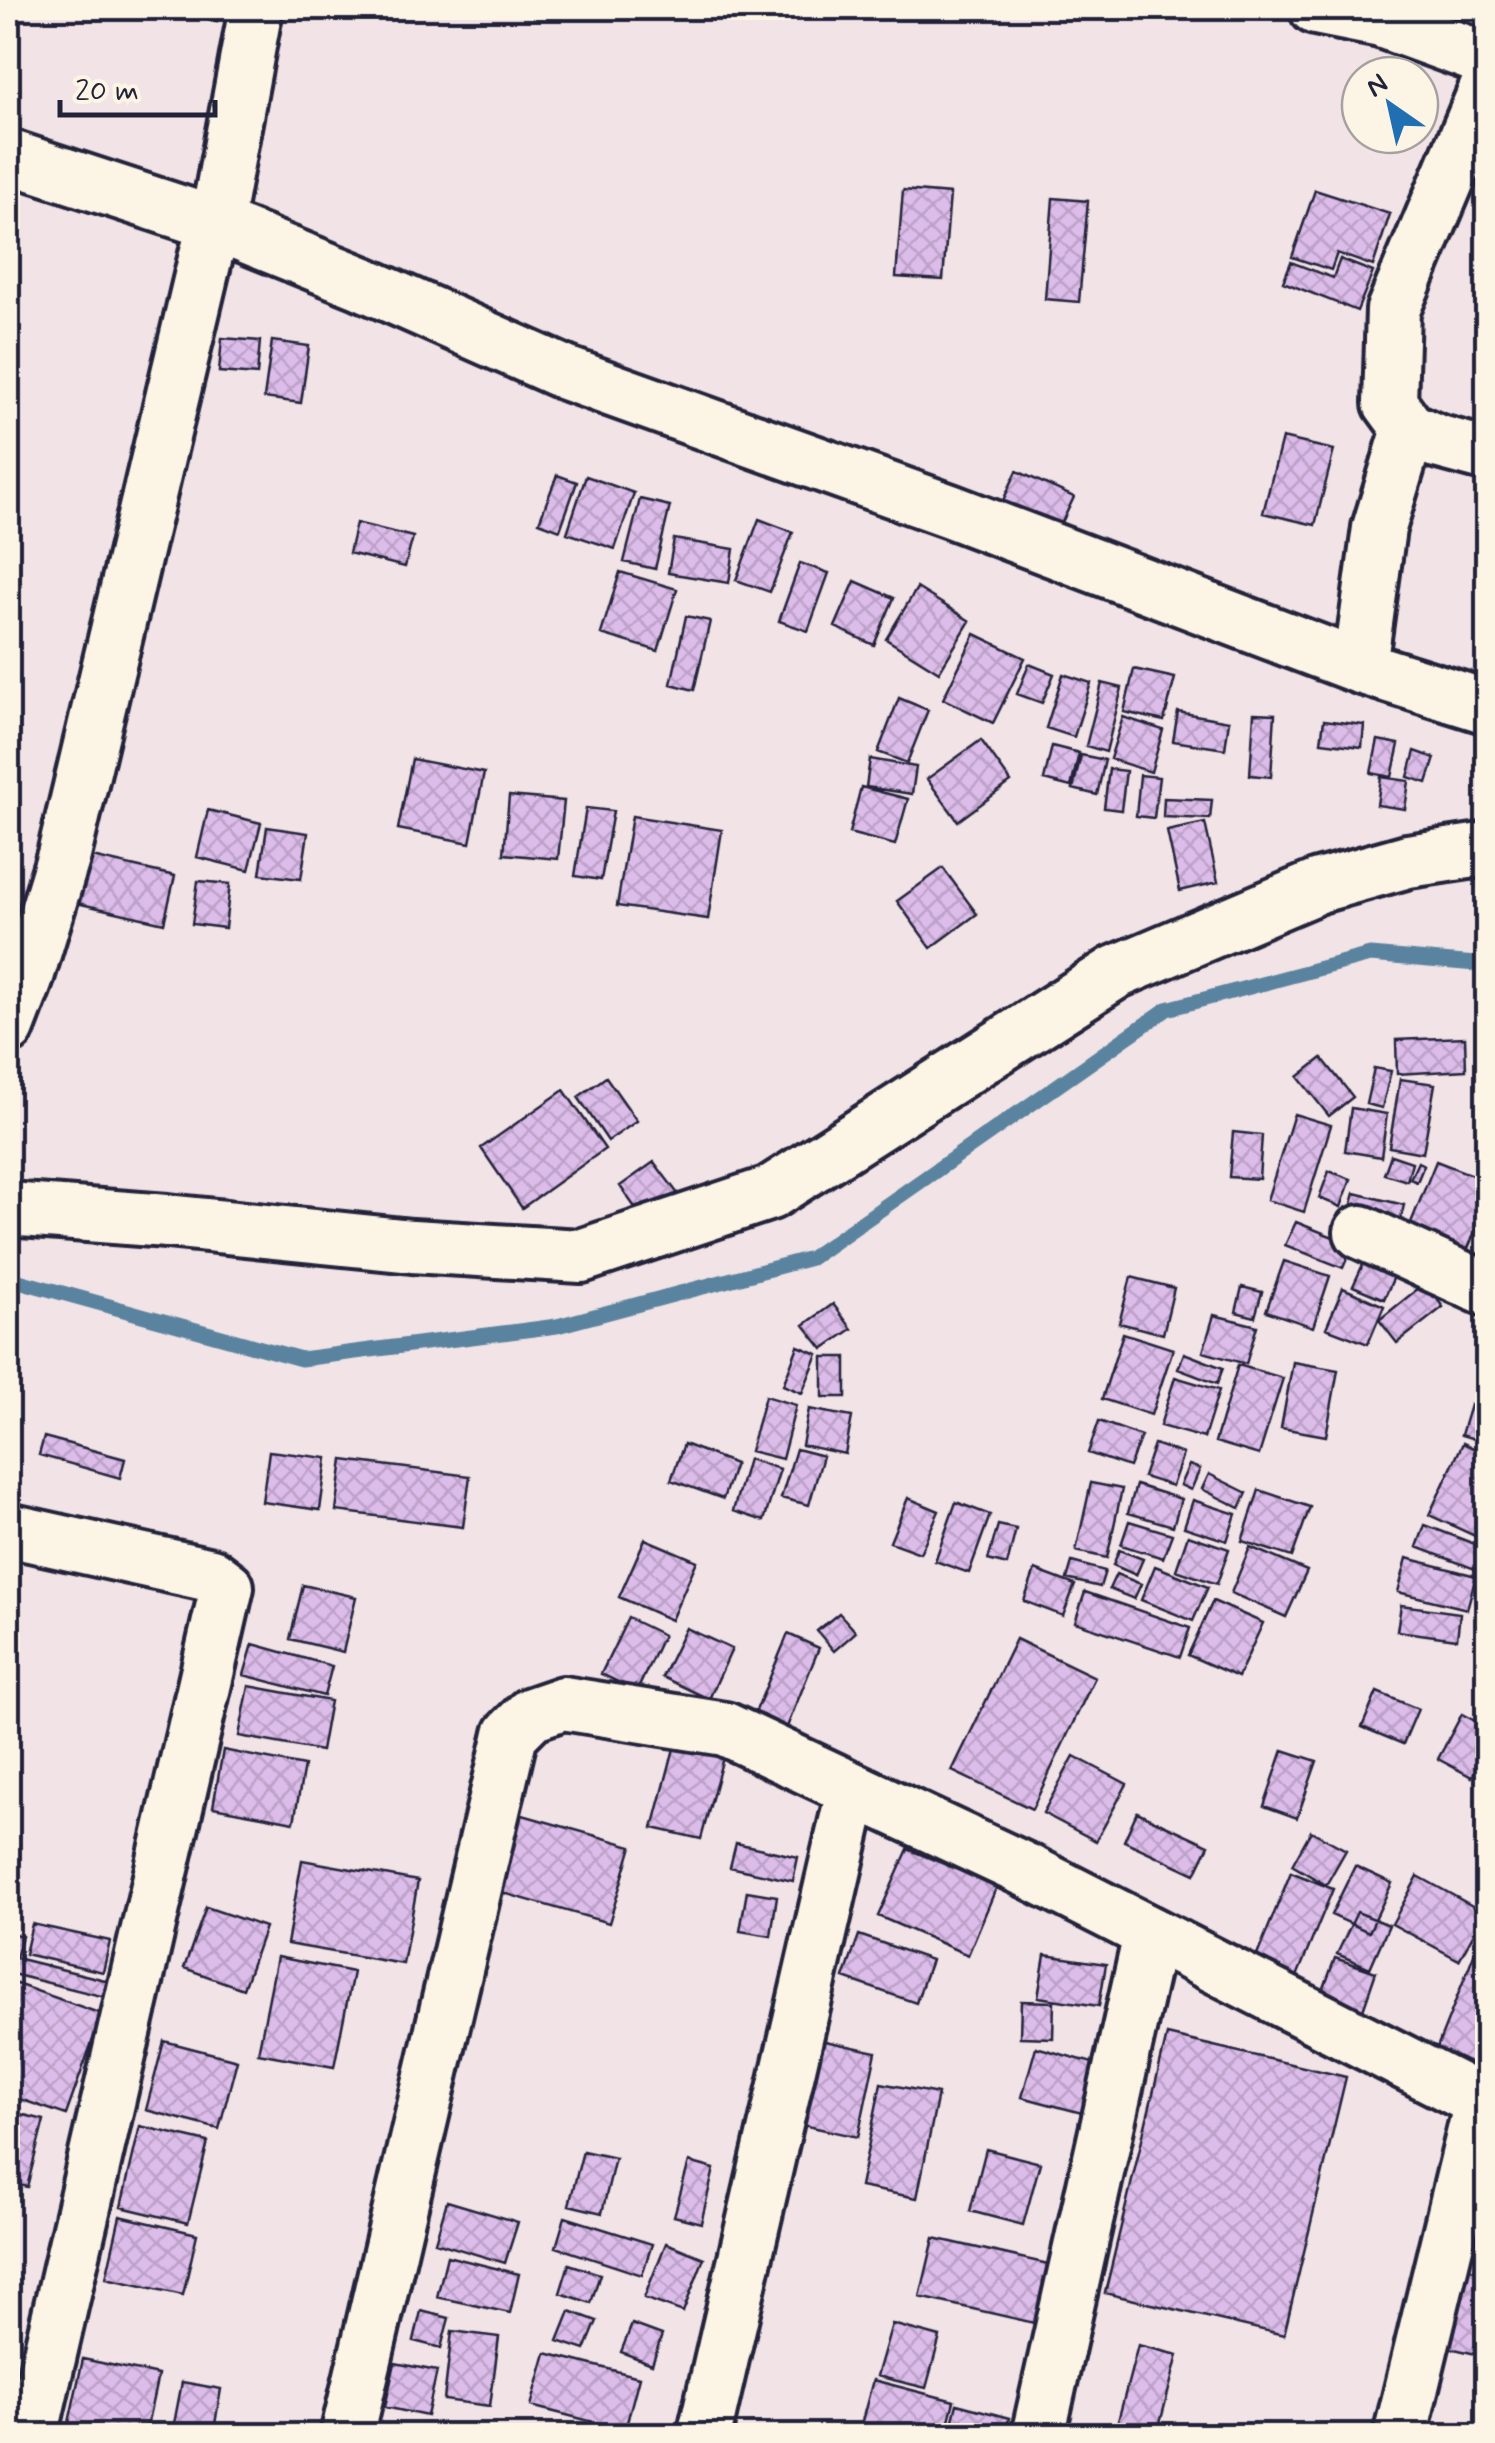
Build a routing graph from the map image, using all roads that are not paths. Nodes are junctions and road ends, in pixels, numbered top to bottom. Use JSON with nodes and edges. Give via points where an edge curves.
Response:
{"nodes":[{"id":1,"x":256,"y":8,"type":"edge"},
{"id":2,"x":1316,"y":8,"type":"edge"},
{"id":3,"x":1382,"y":14,"type":"edge"},
{"id":4,"x":1488,"y":60,"type":"edge"},
{"id":5,"x":1488,"y":84,"type":"edge"},
{"id":6,"x":8,"y":156,"type":"edge"},
{"id":7,"x":216,"y":224,"type":"junction"},
{"id":8,"x":1409,"y":429,"type":"junction"},
{"id":9,"x":1488,"y":455,"type":"edge"},
{"id":10,"x":1360,"y":667,"type":"junction"},
{"id":11,"x":1488,"y":707,"type":"edge"},
{"id":12,"x":1488,"y":849,"type":"edge"},
{"id":13,"x":8,"y":1026,"type":"edge"},
{"id":14,"x":8,"y":1209,"type":"edge"},
{"id":15,"x":1361,"y":1232,"type":"dead end"},
{"id":16,"x":1488,"y":1290,"type":"edge"},
{"id":17,"x":8,"y":1530,"type":"edge"},
{"id":18,"x":853,"y":1791,"type":"junction"},
{"id":19,"x":1150,"y":1935,"type":"junction"},
{"id":20,"x":1484,"y":2104,"type":"edge"},
{"id":21,"x":31,"y":2436,"type":"edge"},
{"id":22,"x":348,"y":2436,"type":"edge"},
{"id":23,"x":704,"y":2436,"type":"edge"},
{"id":24,"x":1038,"y":2436,"type":"edge"},
{"id":25,"x":1400,"y":2436,"type":"edge"}],
"edges":[{"from":1,"to":7,"type":"street"},
{"from":2,"to":3,"type":"street"},
{"from":3,"to":4,"type":"street"},
{"from":5,"to":8,"type":"street","via":[[1394,310],[1390,403]]},
{"from":6,"to":7,"type":"street"},
{"from":7,"to":10,"type":"street","via":[[565,373],[950,510]]},
{"from":7,"to":13,"type":"street","via":[[64,855]]},
{"from":8,"to":9,"type":"street"},
{"from":8,"to":10,"type":"street","via":[[1378,528]]},
{"from":10,"to":11,"type":"street"},
{"from":12,"to":14,"type":"street","via":[[1408,861],[1319,886],[1116,972],[770,1193],[581,1256]]},
{"from":15,"to":16,"type":"street"},
{"from":17,"to":21,"type":"street","via":[[211,1575],[227,1587]]},
{"from":18,"to":19,"type":"street"},
{"from":18,"to":22,"type":"street","via":[[725,1729],[562,1704],[532,1714],[511,1734]]},
{"from":18,"to":23,"type":"street"},
{"from":19,"to":20,"type":"street"},
{"from":19,"to":24,"type":"street"},
{"from":20,"to":25,"type":"street"}]}
